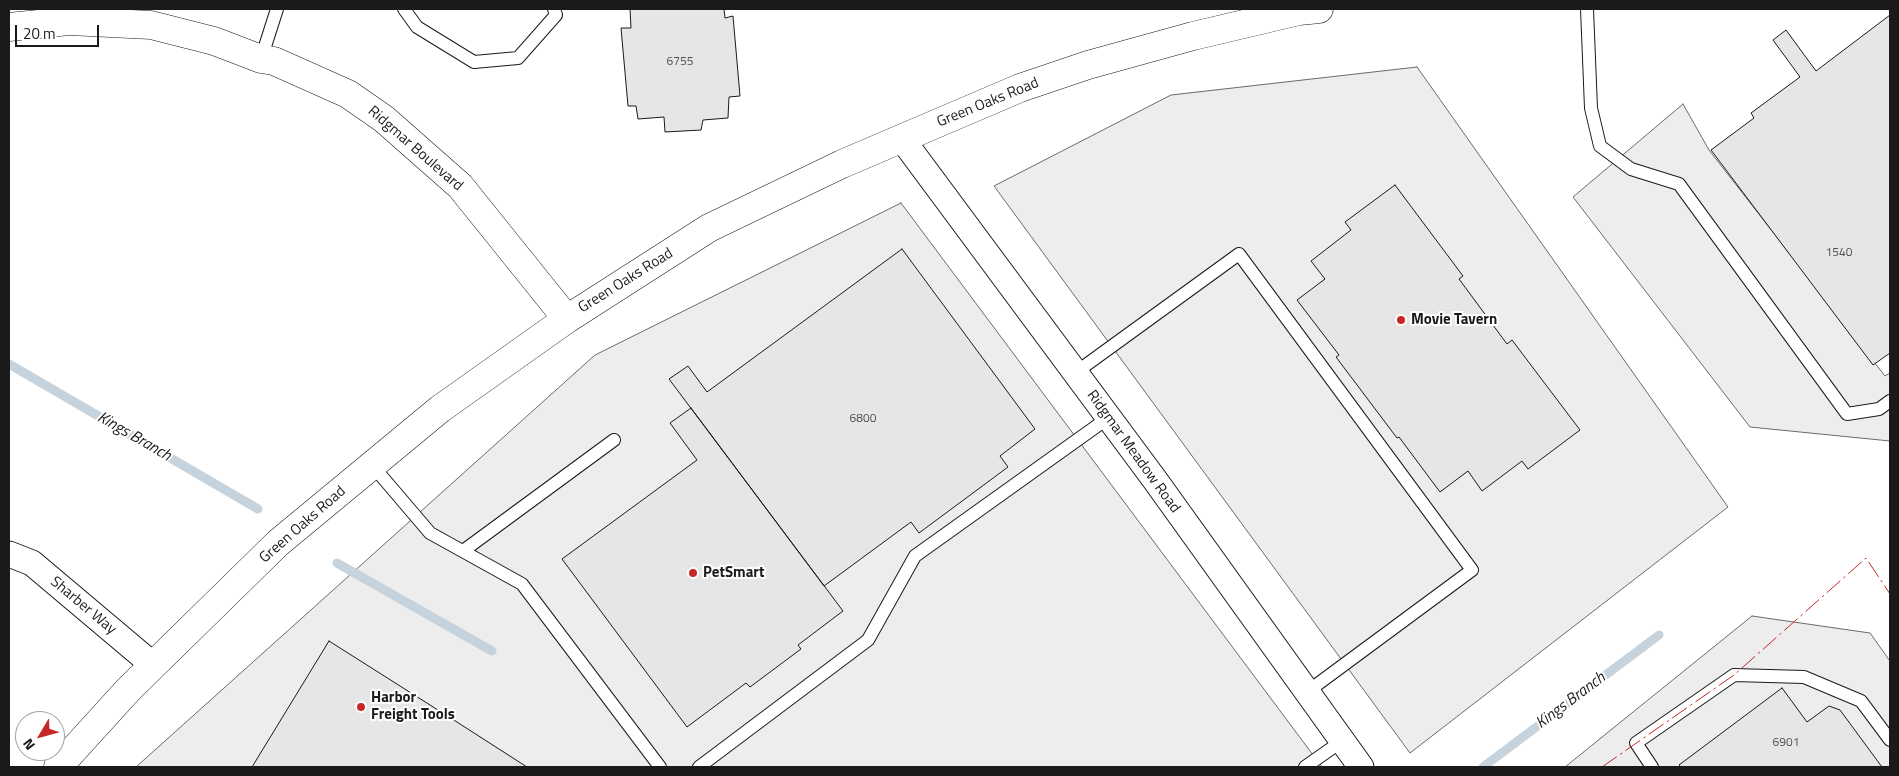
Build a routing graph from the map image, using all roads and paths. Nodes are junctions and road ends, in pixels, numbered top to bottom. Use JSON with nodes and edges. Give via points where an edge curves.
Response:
{"nodes":[{"id":1,"x":277,"y":9,"type":"edge"},
{"id":2,"x":404,"y":9,"type":"edge"},
{"id":3,"x":554,"y":9,"type":"edge"},
{"id":4,"x":1319,"y":9,"type":"edge"},
{"id":5,"x":1588,"y":9,"type":"edge"},
{"id":6,"x":9,"y":26,"type":"edge"},
{"id":7,"x":261,"y":59,"type":"junction"},
{"id":8,"x":902,"y":139,"type":"junction"},
{"id":9,"x":567,"y":318,"type":"junction"},
{"id":10,"x":1075,"y":373,"type":"junction"},
{"id":11,"x":1890,"y":401,"type":"edge"},
{"id":12,"x":1108,"y":418,"type":"junction"},
{"id":13,"x":614,"y":440,"type":"dead end"},
{"id":14,"x":372,"y":465,"type":"junction"},
{"id":15,"x":463,"y":551,"type":"junction"},
{"id":16,"x":9,"y":554,"type":"edge"},
{"id":17,"x":153,"y":665,"type":"junction"},
{"id":18,"x":1307,"y":692,"type":"junction"},
{"id":19,"x":1890,"y":740,"type":"edge"},
{"id":20,"x":1342,"y":741,"type":"junction"},
{"id":21,"x":58,"y":767,"type":"edge"},
{"id":22,"x":660,"y":767,"type":"edge"},
{"id":23,"x":699,"y":767,"type":"edge"},
{"id":24,"x":1305,"y":767,"type":"edge"},
{"id":25,"x":1361,"y":767,"type":"edge"},
{"id":26,"x":1652,"y":767,"type":"edge"}],
"edges":[{"from":1,"to":7,"type":"lane"},
{"from":2,"to":3,"type":"lane","via":[[417,27],[474,62],[518,58],[556,15]]},
{"from":4,"to":8,"type":"main road","name":"Green Oaks Road","via":[[1203,34],[1088,65],[1020,88]]},
{"from":5,"to":11,"type":"lane","via":[[1591,108],[1600,146],[1631,168],[1679,184],[1847,414],[1879,409]]},
{"from":6,"to":7,"type":"main road","name":"Ridgmar Boulevard","via":[[69,22],[151,25],[214,41]]},
{"from":7,"to":9,"type":"main road","name":"Ridgmar Boulevard","via":[[348,94],[384,119],[460,186]]},
{"from":8,"to":9,"type":"main road","name":"Green Oaks Road","via":[[709,228]]},
{"from":8,"to":10,"type":"street","name":"Ridgmar Meadow Road"},
{"from":9,"to":14,"type":"main road","name":"Green Oaks Road","via":[[440,409]]},
{"from":10,"to":12,"type":"street","name":"Ridgmar Meadow Road"},
{"from":10,"to":18,"type":"lane","via":[[1239,254],[1472,570]]},
{"from":12,"to":18,"type":"street","name":"Ridgmar Meadow Road"},
{"from":12,"to":23,"type":"lane","via":[[916,556],[868,640]]},
{"from":13,"to":15,"type":"lane"},
{"from":14,"to":15,"type":"lane","via":[[430,533]]},
{"from":14,"to":17,"type":"main road","name":"Green Oaks Road","via":[[278,543]]},
{"from":15,"to":22,"type":"lane","via":[[522,584]]},
{"from":16,"to":17,"type":"street","name":"Sharber Way","via":[[32,563]]},
{"from":17,"to":21,"type":"main road","name":"Green Oaks Road"},
{"from":18,"to":20,"type":"street","name":"Ridgmar Meadow Road"},
{"from":19,"to":26,"type":"lane","via":[[1861,701],[1804,677],[1734,675],[1636,743]]},
{"from":20,"to":24,"type":"lane"},
{"from":20,"to":25,"type":"street","name":"Ridgmar Meadow Road"}]}
